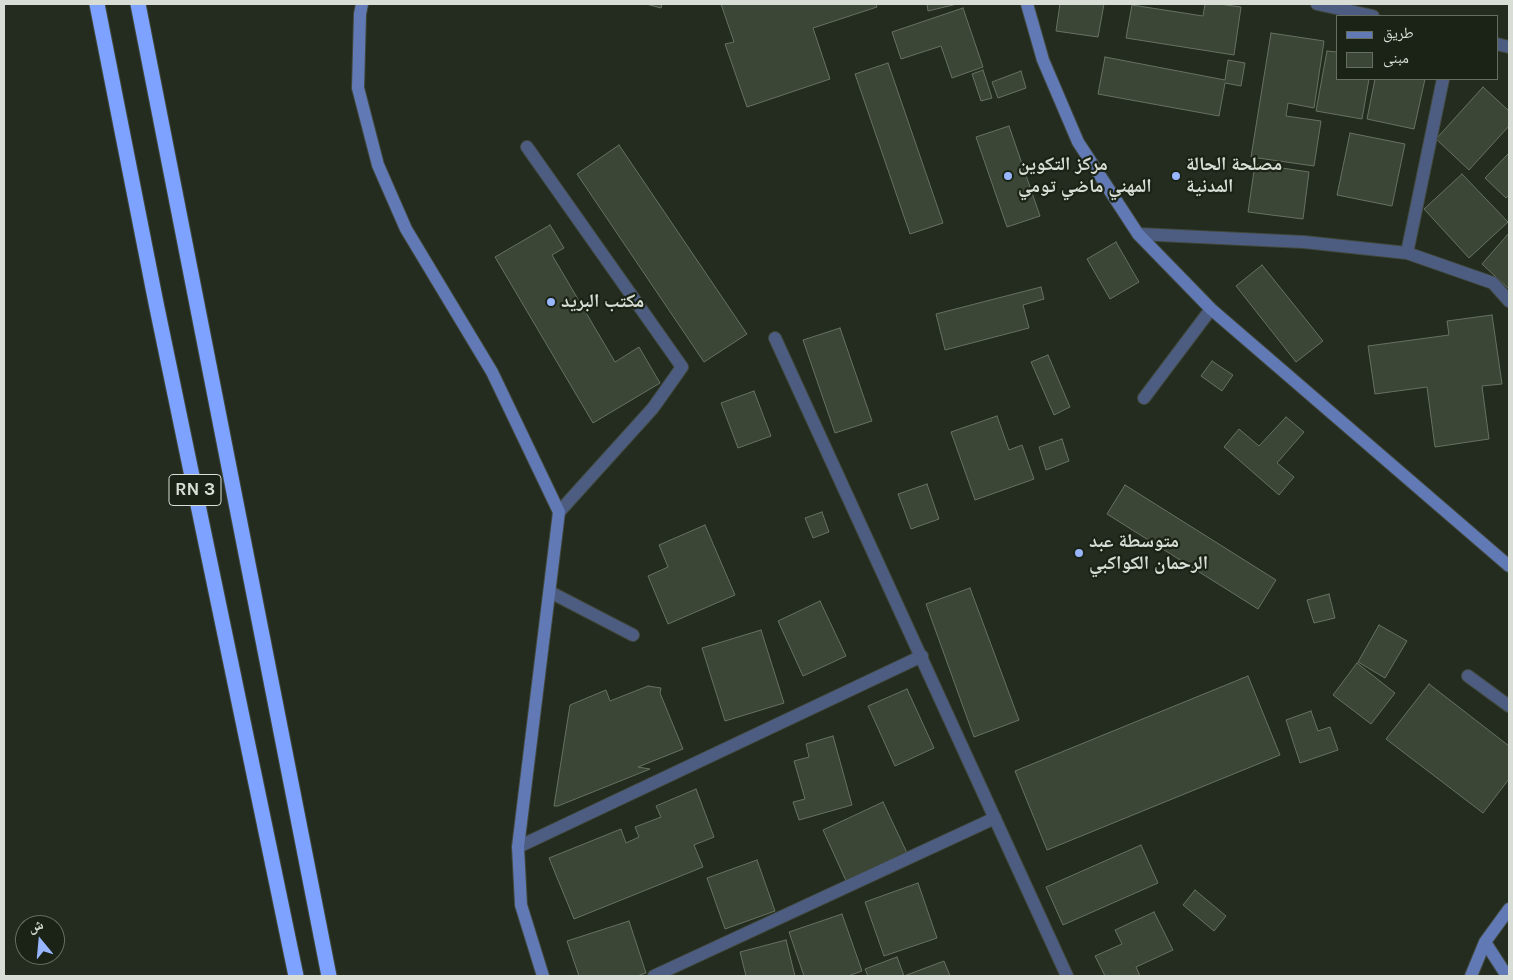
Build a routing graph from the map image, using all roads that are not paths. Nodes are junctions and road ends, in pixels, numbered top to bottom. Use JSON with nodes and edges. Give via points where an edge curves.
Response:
{"nodes":[{"id":1,"x":97,"y":4,"type":"edge"},
{"id":2,"x":138,"y":4,"type":"edge"},
{"id":3,"x":362,"y":4,"type":"edge"},
{"id":4,"x":1027,"y":4,"type":"edge"},
{"id":5,"x":1317,"y":4,"type":"edge"},
{"id":6,"x":1368,"y":15,"type":"edge"},
{"id":7,"x":1442,"y":80,"type":"edge"},
{"id":8,"x":527,"y":148,"type":"dead end"},
{"id":9,"x":1138,"y":234,"type":"junction"},
{"id":10,"x":1407,"y":253,"type":"junction"},
{"id":11,"x":1509,"y":301,"type":"edge"},
{"id":12,"x":1210,"y":309,"type":"junction"},
{"id":13,"x":775,"y":338,"type":"dead end"},
{"id":14,"x":1144,"y":398,"type":"dead end"},
{"id":15,"x":559,"y":512,"type":"junction"},
{"id":16,"x":1509,"y":566,"type":"edge"},
{"id":17,"x":550,"y":592,"type":"junction"},
{"id":18,"x":633,"y":635,"type":"dead end"},
{"id":19,"x":922,"y":656,"type":"junction"},
{"id":20,"x":1468,"y":676,"type":"dead end"},
{"id":21,"x":1509,"y":706,"type":"edge"},
{"id":22,"x":995,"y":818,"type":"junction"},
{"id":23,"x":518,"y":847,"type":"junction"},
{"id":24,"x":1509,"y":909,"type":"edge"},
{"id":25,"x":1485,"y":942,"type":"junction"},
{"id":26,"x":296,"y":976,"type":"edge"},
{"id":27,"x":329,"y":976,"type":"edge"},
{"id":28,"x":543,"y":976,"type":"edge"},
{"id":29,"x":654,"y":976,"type":"edge"},
{"id":30,"x":1067,"y":976,"type":"edge"},
{"id":31,"x":1471,"y":976,"type":"edge"},
{"id":32,"x":1507,"y":976,"type":"edge"}],
"edges":[{"from":1,"to":26,"type":"highway","number":"RN 3"},
{"from":2,"to":27,"type":"highway","number":"RN 3"},
{"from":3,"to":15,"type":"main road","via":[[358,88],[378,165],[406,229],[492,372]]},
{"from":4,"to":9,"type":"main road","via":[[1043,60],[1078,142]]},
{"from":5,"to":6,"type":"street"},
{"from":7,"to":10,"type":"street"},
{"from":8,"to":15,"type":"street","via":[[682,367],[653,408]]},
{"from":9,"to":10,"type":"street","via":[[1304,242]]},
{"from":9,"to":12,"type":"main road"},
{"from":10,"to":11,"type":"street","via":[[1493,284]]},
{"from":12,"to":14,"type":"street"},
{"from":12,"to":16,"type":"main road"},
{"from":13,"to":19,"type":"street"},
{"from":15,"to":17,"type":"main road"},
{"from":17,"to":18,"type":"street"},
{"from":17,"to":23,"type":"main road"},
{"from":19,"to":22,"type":"street"},
{"from":19,"to":23,"type":"street"},
{"from":20,"to":21,"type":"street"},
{"from":22,"to":29,"type":"street"},
{"from":22,"to":30,"type":"street"},
{"from":23,"to":28,"type":"main road","via":[[521,905]]},
{"from":24,"to":25,"type":"main road"},
{"from":25,"to":31,"type":"main road"},
{"from":25,"to":32,"type":"main road"}]}
